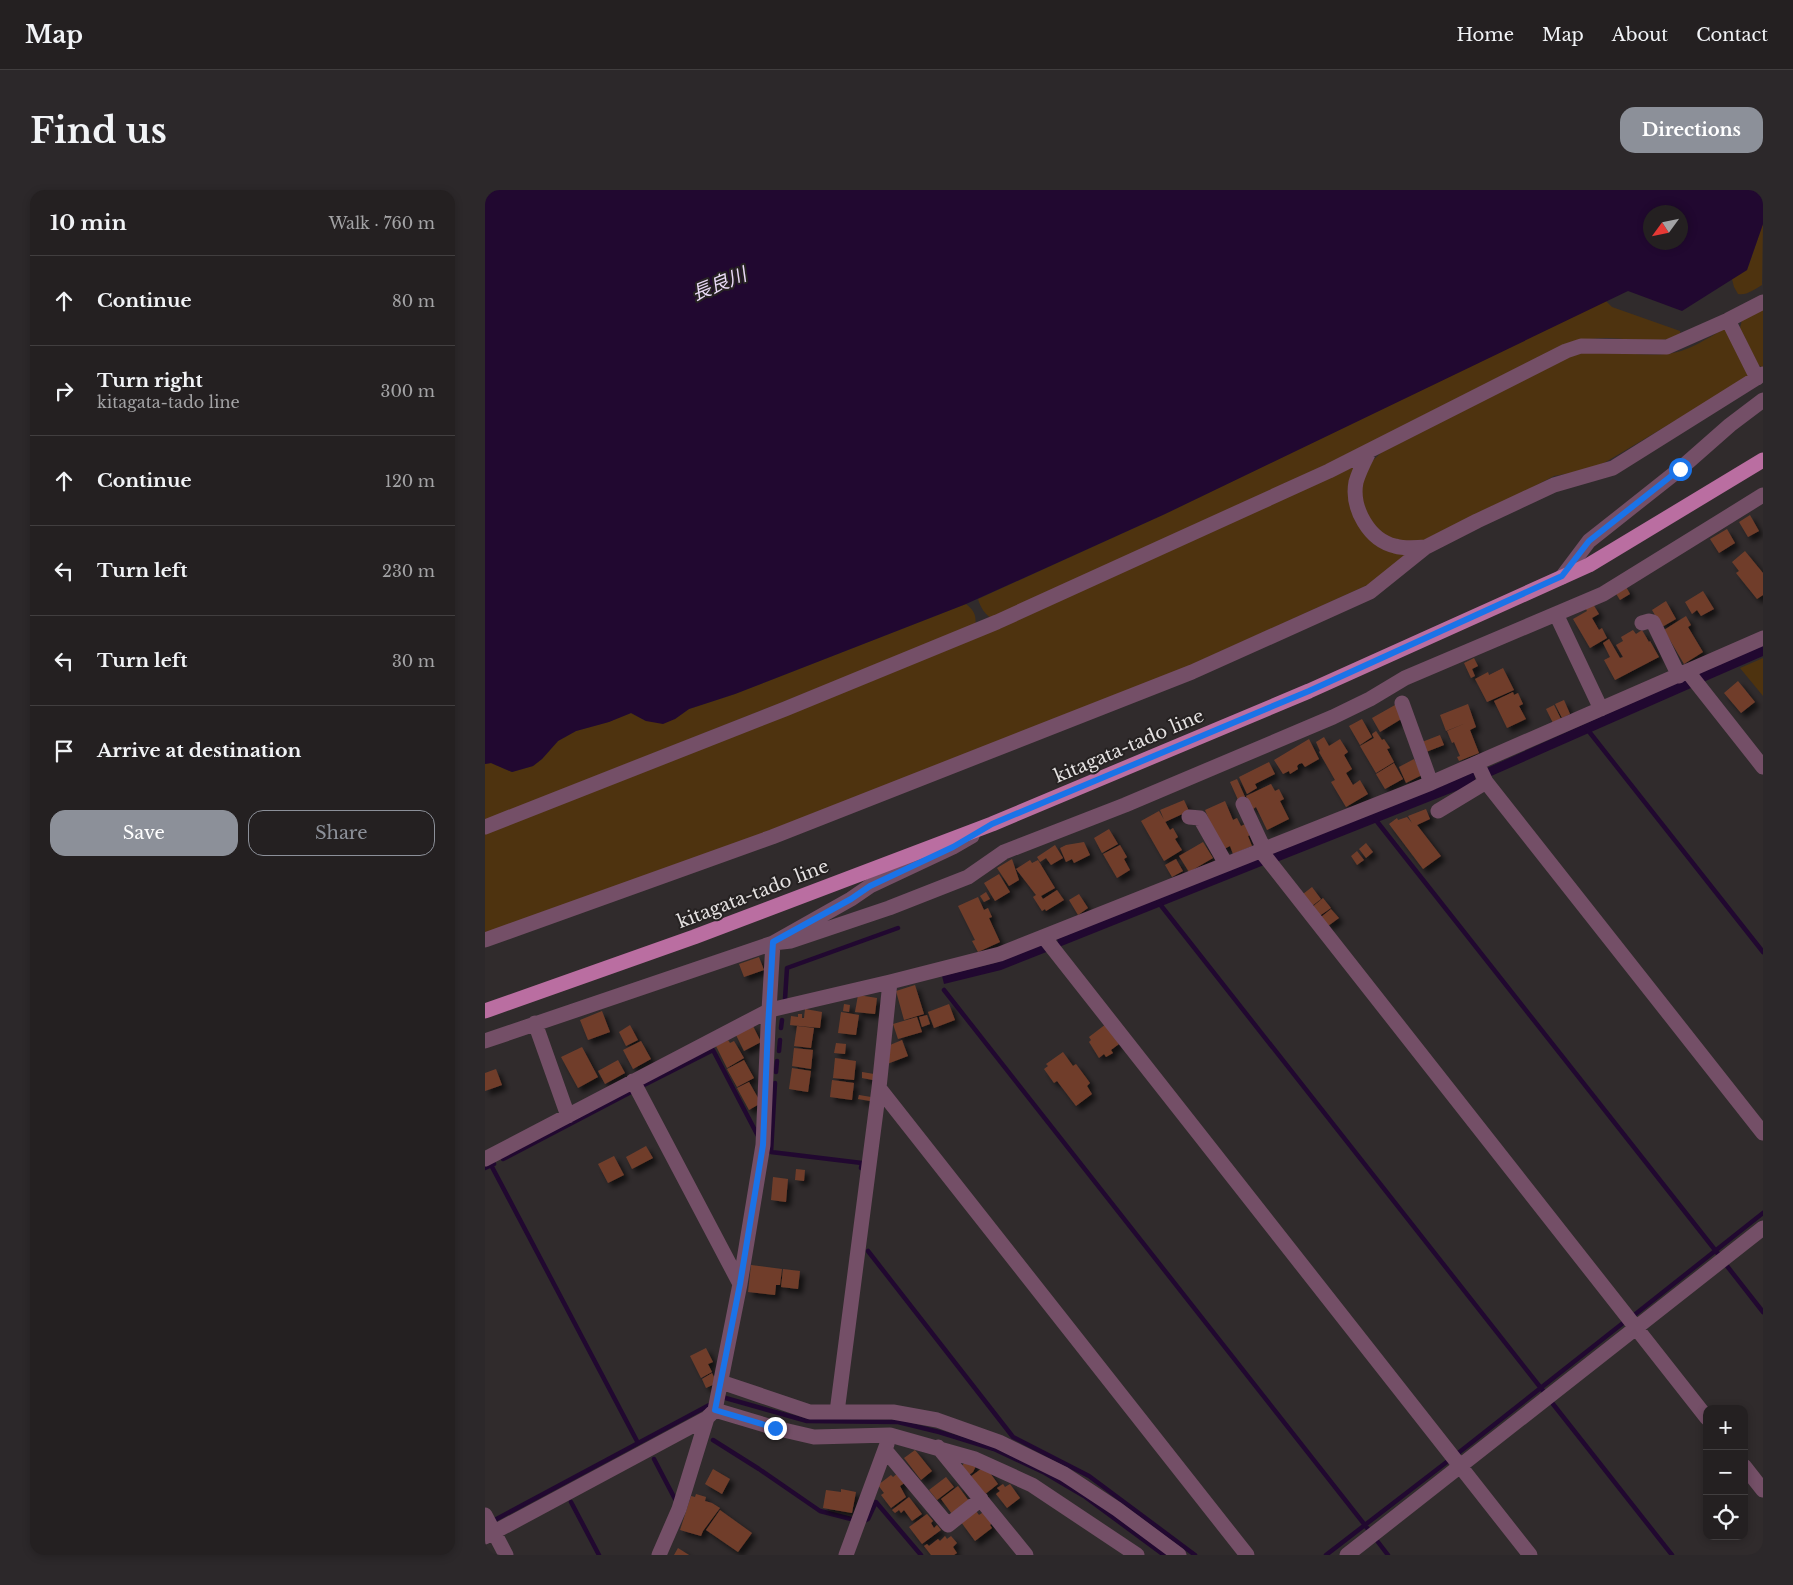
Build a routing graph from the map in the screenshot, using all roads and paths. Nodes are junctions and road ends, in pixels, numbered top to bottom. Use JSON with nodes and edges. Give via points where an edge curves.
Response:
{"nodes":[{"id":1,"x":1763,"y":302,"type":"edge"},
{"id":2,"x":1728,"y":320,"type":"junction"},
{"id":3,"x":1760,"y":376,"type":"edge"},
{"id":4,"x":1763,"y":400,"type":"edge"},
{"id":5,"x":1370,"y":450,"type":"junction"},
{"id":6,"x":1763,"y":460,"type":"edge"},
{"id":7,"x":1763,"y":495,"type":"edge"},
{"id":8,"x":1426,"y":548,"type":"junction"},
{"id":9,"x":1562,"y":576,"type":"junction"},
{"id":10,"x":1556,"y":614,"type":"junction"},
{"id":11,"x":1642,"y":622,"type":"dead end"},
{"id":12,"x":1763,"y":638,"type":"edge"},
{"id":13,"x":1683,"y":674,"type":"junction"},
{"id":14,"x":1402,"y":703,"type":"dead end"},
{"id":15,"x":1601,"y":710,"type":"junction"},
{"id":16,"x":1477,"y":763,"type":"junction"},
{"id":17,"x":1763,"y":767,"type":"edge"},
{"id":18,"x":1431,"y":782,"type":"junction"},
{"id":19,"x":1486,"y":782,"type":"junction"},
{"id":20,"x":1243,"y":804,"type":"dead end"},
{"id":21,"x":1438,"y":811,"type":"dead end"},
{"id":22,"x":1189,"y":817,"type":"dead end"},
{"id":23,"x":992,"y":824,"type":"junction"},
{"id":24,"x":485,"y":827,"type":"edge"},
{"id":25,"x":1262,"y":850,"type":"junction"},
{"id":26,"x":1226,"y":864,"type":"junction"},
{"id":27,"x":1044,"y":937,"type":"junction"},
{"id":28,"x":485,"y":940,"type":"edge"},
{"id":29,"x":773,"y":942,"type":"junction"},
{"id":30,"x":890,"y":982,"type":"junction"},
{"id":31,"x":770,"y":1010,"type":"junction"},
{"id":32,"x":485,"y":1011,"type":"edge"},
{"id":33,"x":535,"y":1024,"type":"junction"},
{"id":34,"x":485,"y":1041,"type":"edge"},
{"id":35,"x":633,"y":1081,"type":"junction"},
{"id":36,"x":879,"y":1088,"type":"junction"},
{"id":37,"x":568,"y":1116,"type":"junction"},
{"id":38,"x":1763,"y":1133,"type":"edge"},
{"id":39,"x":485,"y":1159,"type":"edge"},
{"id":40,"x":1763,"y":1228,"type":"edge"},
{"id":41,"x":740,"y":1284,"type":"junction"},
{"id":42,"x":1636,"y":1328,"type":"junction"},
{"id":43,"x":720,"y":1386,"type":"junction"},
{"id":44,"x":837,"y":1412,"type":"junction"},
{"id":45,"x":1703,"y":1413,"type":"edge"},
{"id":46,"x":711,"y":1414,"type":"junction"},
{"id":47,"x":890,"y":1434,"type":"junction"},
{"id":48,"x":938,"y":1447,"type":"junction"},
{"id":49,"x":886,"y":1451,"type":"junction"},
{"id":50,"x":1460,"y":1466,"type":"junction"},
{"id":51,"x":1748,"y":1471,"type":"edge"},
{"id":52,"x":1763,"y":1490,"type":"edge"},
{"id":53,"x":981,"y":1499,"type":"junction"},
{"id":54,"x":489,"y":1528,"type":"edge"},
{"id":55,"x":506,"y":1555,"type":"edge"},
{"id":56,"x":659,"y":1555,"type":"edge"},
{"id":57,"x":846,"y":1555,"type":"edge"},
{"id":58,"x":1026,"y":1555,"type":"edge"},
{"id":59,"x":1137,"y":1555,"type":"edge"},
{"id":60,"x":1179,"y":1555,"type":"edge"},
{"id":61,"x":1247,"y":1555,"type":"edge"},
{"id":62,"x":1347,"y":1555,"type":"edge"},
{"id":63,"x":1530,"y":1555,"type":"edge"}],
"edges":[{"from":1,"to":2,"type":"street"},
{"from":2,"to":3,"type":"street"},
{"from":2,"to":5,"type":"street","via":[[1667,347],[1581,346],[1566,351]]},
{"from":3,"to":8,"type":"street","via":[[1613,468],[1554,485]]},
{"from":4,"to":9,"type":"street","via":[[1589,541]]},
{"from":5,"to":8,"type":"street","via":[[1356,483],[1356,499],[1363,522],[1374,534],[1394,546]]},
{"from":5,"to":24,"type":"street","via":[[997,622]]},
{"from":6,"to":9,"type":"main road","name":"kitagata-tado line","via":[[1589,566]]},
{"from":7,"to":10,"type":"street","via":[[1603,594]]},
{"from":8,"to":28,"type":"street","via":[[1370,592],[1192,672],[772,838]]},
{"from":9,"to":23,"type":"main road","name":"kitagata-tado line","via":[[1309,691]]},
{"from":10,"to":15,"type":"street"},
{"from":10,"to":29,"type":"street","via":[[1405,678],[1333,716],[1125,805],[1004,852],[967,877],[791,941]]},
{"from":11,"to":13,"type":"street","via":[[1653,622]]},
{"from":12,"to":13,"type":"street"},
{"from":13,"to":15,"type":"street"},
{"from":13,"to":17,"type":"street"},
{"from":14,"to":18,"type":"street"},
{"from":15,"to":16,"type":"street"},
{"from":16,"to":18,"type":"street"},
{"from":16,"to":19,"type":"street"},
{"from":18,"to":25,"type":"street"},
{"from":19,"to":21,"type":"street"},
{"from":19,"to":38,"type":"street"},
{"from":20,"to":25,"type":"street"},
{"from":22,"to":26,"type":"street","via":[[1199,818]]},
{"from":23,"to":29,"type":"street","via":[[953,847],[870,886]]},
{"from":23,"to":32,"type":"main road","name":"kitagata-tado line","via":[[693,937]]},
{"from":25,"to":26,"type":"street"},
{"from":25,"to":42,"type":"street"},
{"from":26,"to":27,"type":"street"},
{"from":27,"to":30,"type":"street","via":[[1000,954]]},
{"from":27,"to":50,"type":"street"},
{"from":29,"to":31,"type":"street"},
{"from":29,"to":33,"type":"street"},
{"from":30,"to":31,"type":"street"},
{"from":30,"to":36,"type":"street"},
{"from":31,"to":35,"type":"street"},
{"from":31,"to":41,"type":"street","via":[[763,1145]]},
{"from":33,"to":34,"type":"street"},
{"from":33,"to":37,"type":"street"},
{"from":35,"to":37,"type":"street"},
{"from":35,"to":41,"type":"street"},
{"from":36,"to":44,"type":"street"},
{"from":36,"to":61,"type":"street"},
{"from":37,"to":39,"type":"street"},
{"from":40,"to":42,"type":"street"},
{"from":41,"to":43,"type":"street"},
{"from":42,"to":45,"type":"street"},
{"from":42,"to":50,"type":"street"},
{"from":43,"to":44,"type":"street","via":[[810,1412]]},
{"from":43,"to":46,"type":"street"},
{"from":44,"to":60,"type":"street","via":[[893,1412],[937,1420],[999,1442],[1064,1474],[1117,1508]]},
{"from":46,"to":47,"type":"street","via":[[814,1437]]},
{"from":46,"to":54,"type":"street"},
{"from":46,"to":56,"type":"street","via":[[679,1509]]},
{"from":47,"to":48,"type":"street"},
{"from":47,"to":49,"type":"street"},
{"from":48,"to":53,"type":"street"},
{"from":48,"to":59,"type":"street","via":[[975,1459],[1032,1485]]},
{"from":49,"to":53,"type":"street","via":[[948,1525]]},
{"from":49,"to":57,"type":"street"},
{"from":50,"to":62,"type":"street"},
{"from":50,"to":63,"type":"street"},
{"from":51,"to":52,"type":"street"},
{"from":53,"to":58,"type":"street"},
{"from":54,"to":55,"type":"street"}]}
